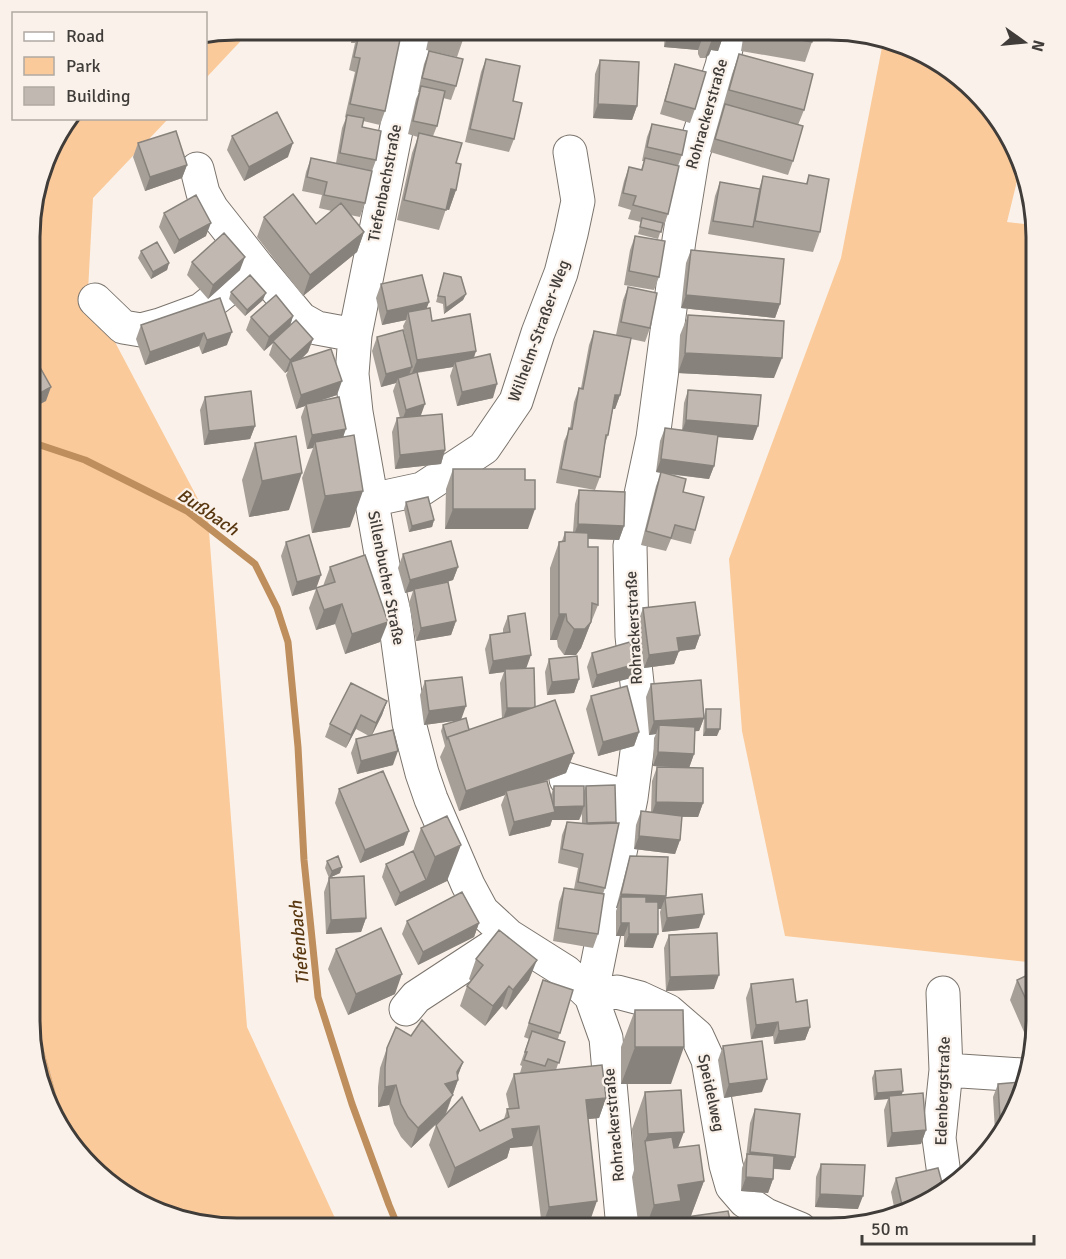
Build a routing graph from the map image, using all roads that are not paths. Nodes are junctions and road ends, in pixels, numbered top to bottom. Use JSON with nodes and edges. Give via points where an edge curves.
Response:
{"nodes":[{"id":1,"x":414,"y":40,"type":"edge"},
{"id":2,"x":728,"y":40,"type":"edge"},
{"id":3,"x":570,"y":152,"type":"dead end"},
{"id":4,"x":197,"y":169,"type":"dead end"},
{"id":5,"x":257,"y":266,"type":"junction"},
{"id":6,"x":95,"y":300,"type":"dead end"},
{"id":7,"x":355,"y":335,"type":"junction"},
{"id":8,"x":371,"y":500,"type":"junction"},
{"id":9,"x":566,"y":779,"type":"dead end"},
{"id":10,"x":631,"y":798,"type":"junction"},
{"id":11,"x":509,"y":936,"type":"junction"},
{"id":12,"x":943,"y":993,"type":"dead end"},
{"id":13,"x":591,"y":996,"type":"junction"},
{"id":14,"x":406,"y":1009,"type":"dead end"},
{"id":15,"x":946,"y":1070,"type":"junction"},
{"id":16,"x":1018,"y":1076,"type":"edge"},
{"id":17,"x":945,"y":1180,"type":"edge"},
{"id":18,"x":622,"y":1218,"type":"edge"},
{"id":19,"x":774,"y":1218,"type":"edge"}],
"edges":[{"from":1,"to":7,"type":"street","name":"Tiefenbachstraße"},
{"from":2,"to":10,"type":"street","name":"Rohrackerstraße","via":[[693,154],[653,438],[630,546],[632,636],[641,721]]},
{"from":3,"to":8,"type":"street","name":"Wilhelm-Straßer-Weg","via":[[578,201],[572,234],[516,402],[484,448],[422,489]]},
{"from":4,"to":5,"type":"street","via":[[212,209]]},
{"from":5,"to":6,"type":"street","via":[[201,310],[141,330],[123,327]]},
{"from":5,"to":7,"type":"street","via":[[301,319],[317,328]]},
{"from":7,"to":8,"type":"street","name":"Sillenbucher Straße","via":[[352,383]]},
{"from":8,"to":11,"type":"street","name":"Sillenbucher Straße","via":[[394,612],[409,723],[422,773],[482,911]]},
{"from":9,"to":10,"type":"street"},
{"from":10,"to":13,"type":"street","name":"Rohrackerstraße"},
{"from":11,"to":13,"type":"street","name":"Sillenbucher Straße","via":[[566,972]]},
{"from":11,"to":14,"type":"street","via":[[416,997]]},
{"from":12,"to":15,"type":"street","name":"Edenbergstraße"},
{"from":13,"to":18,"type":"street","name":"Rohrackerstraße","via":[[606,1038]]},
{"from":13,"to":19,"type":"street","name":"Speidelweg","via":[[617,992],[640,998],[668,1011],[697,1036],[708,1060],[732,1186],[745,1201]]},
{"from":15,"to":16,"type":"street"},
{"from":15,"to":17,"type":"street","name":"Edenbergstraße","via":[[939,1138]]}]}
